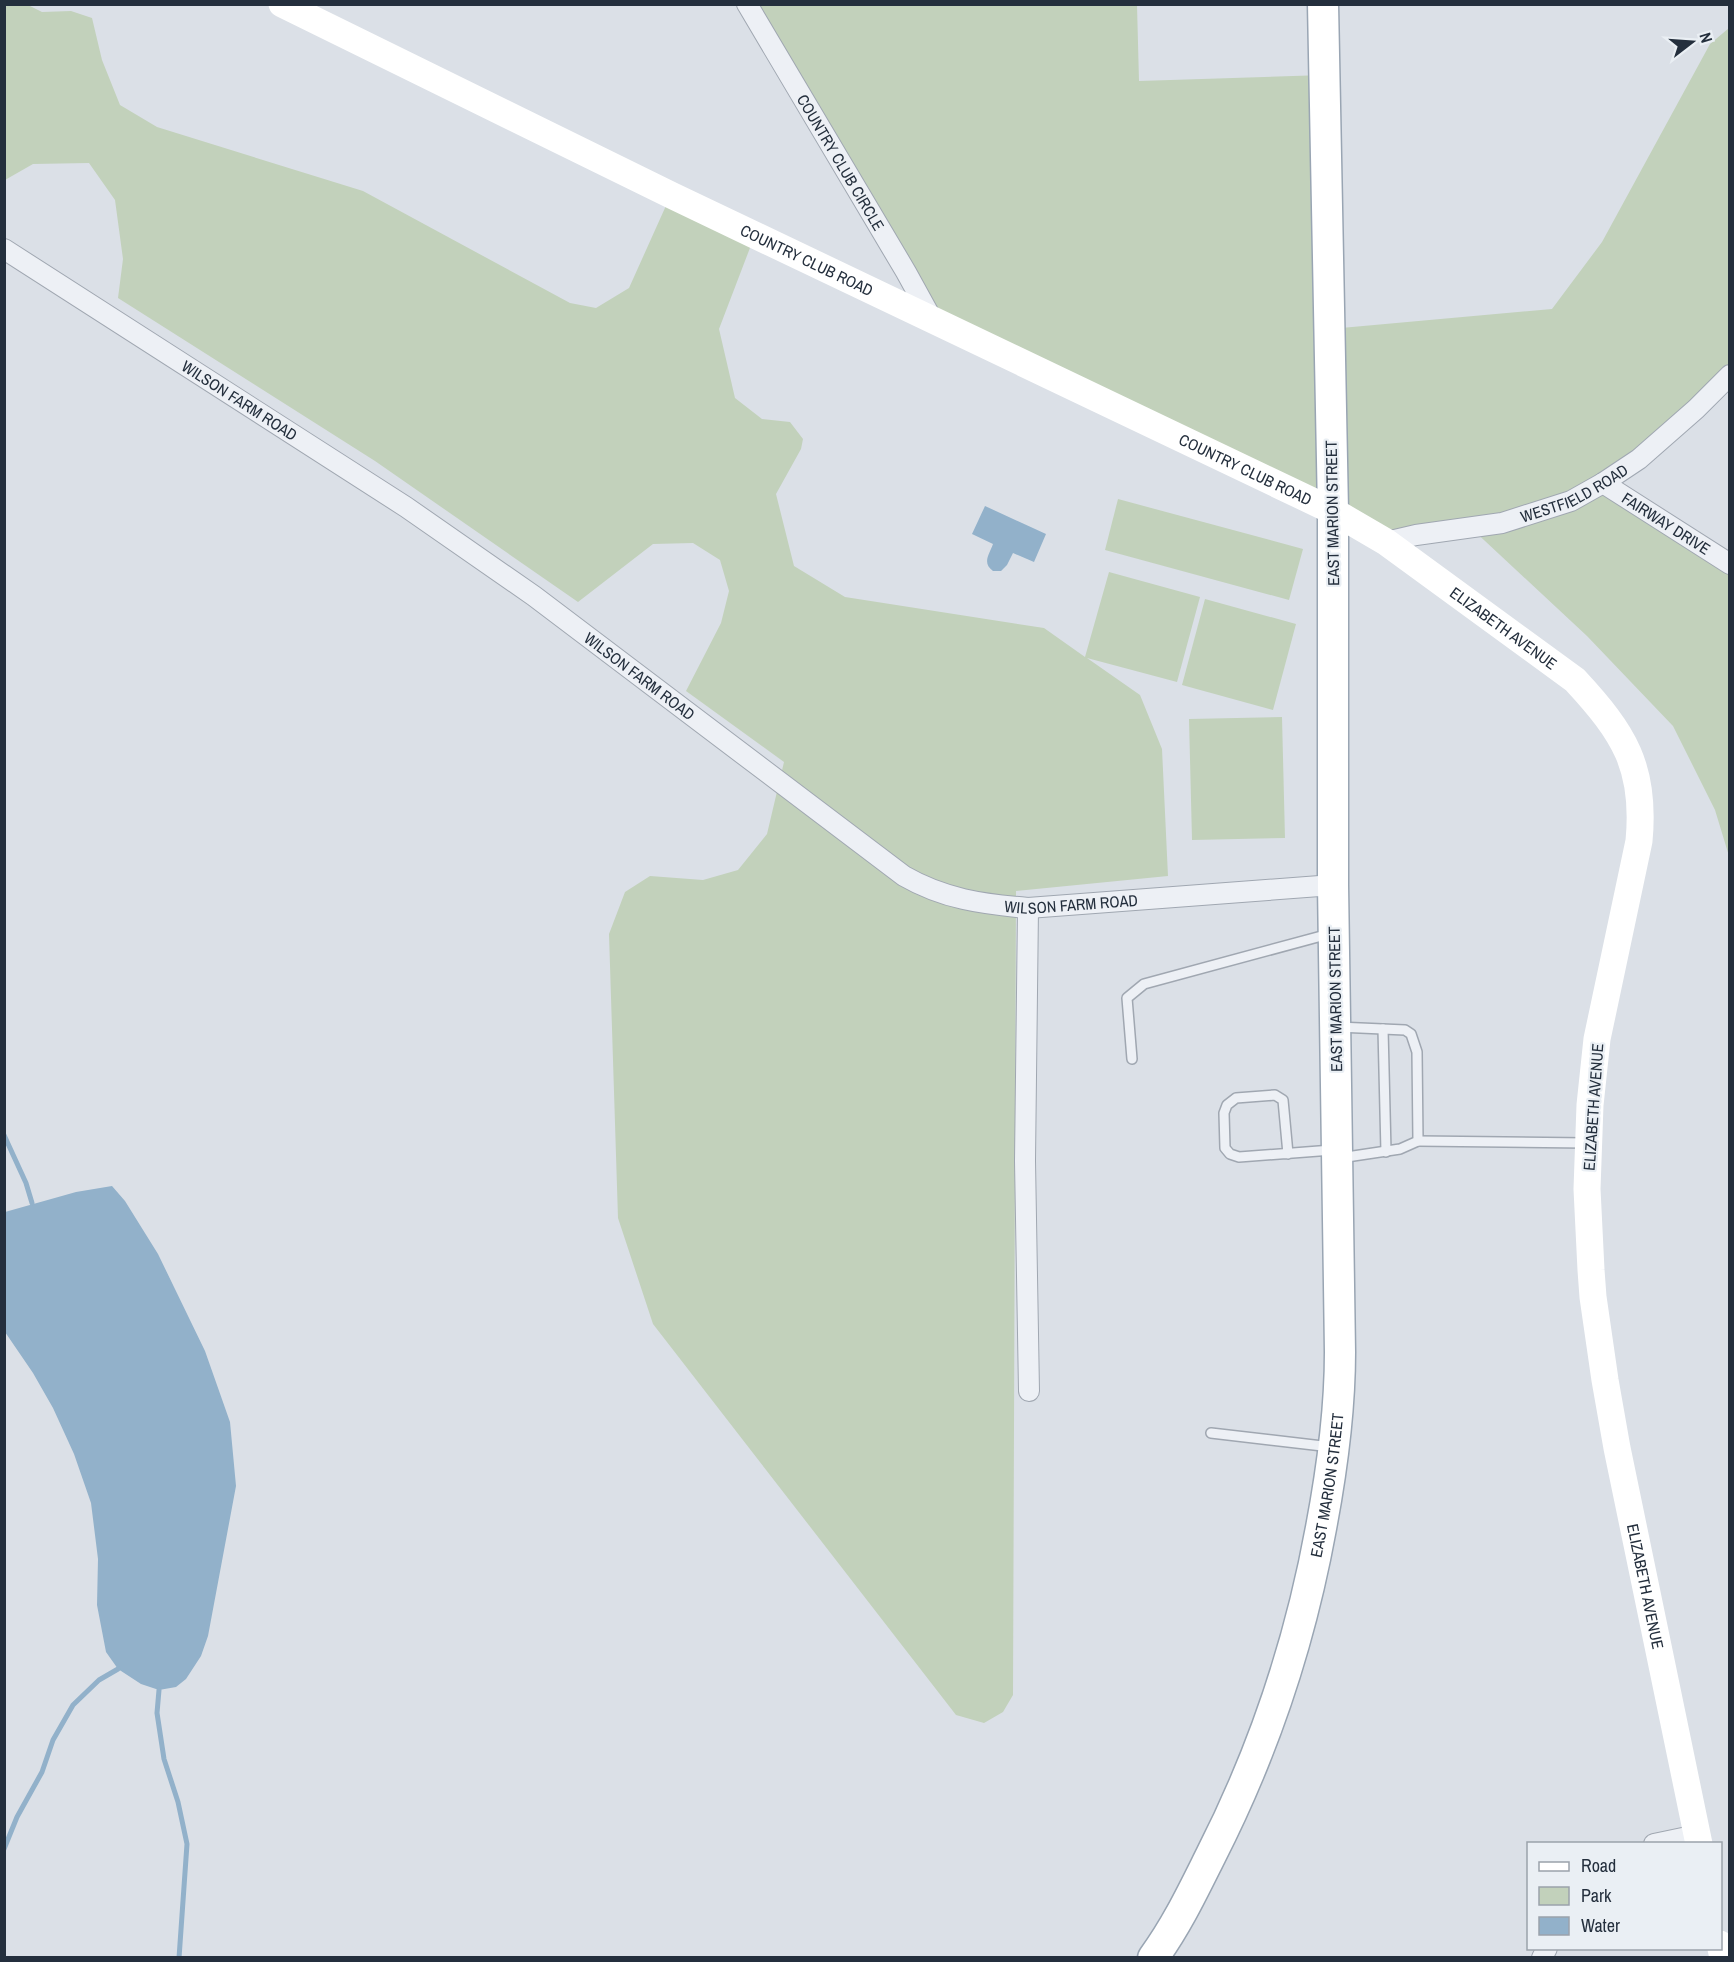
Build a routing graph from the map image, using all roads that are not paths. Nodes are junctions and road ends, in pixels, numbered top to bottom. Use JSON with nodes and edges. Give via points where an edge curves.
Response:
{"nodes":[{"id":1,"x":282,"y":4,"type":"edge"},
{"id":2,"x":747,"y":4,"type":"edge"},
{"id":3,"x":1323,"y":4,"type":"edge"},
{"id":4,"x":4,"y":249,"type":"edge"},
{"id":5,"x":933,"y":321,"type":"junction"},
{"id":6,"x":1730,"y":375,"type":"edge"},
{"id":7,"x":1603,"y":483,"type":"junction"},
{"id":8,"x":1333,"y":511,"type":"junction"},
{"id":9,"x":1386,"y":542,"type":"junction"},
{"id":10,"x":1730,"y":564,"type":"edge"},
{"id":11,"x":1334,"y":885,"type":"junction"},
{"id":12,"x":1028,"y":908,"type":"junction"},
{"id":13,"x":1334,"y":933,"type":"junction"},
{"id":14,"x":1335,"y":1027,"type":"junction"},
{"id":15,"x":1383,"y":1029,"type":"junction"},
{"id":16,"x":1132,"y":1059,"type":"dead end"},
{"id":17,"x":1418,"y":1141,"type":"junction"},
{"id":18,"x":1589,"y":1143,"type":"junction"},
{"id":19,"x":1386,"y":1152,"type":"junction"},
{"id":20,"x":1288,"y":1154,"type":"junction"},
{"id":21,"x":1337,"y":1154,"type":"junction"},
{"id":22,"x":1029,"y":1391,"type":"dead end"},
{"id":23,"x":1211,"y":1433,"type":"dead end"},
{"id":24,"x":1334,"y":1448,"type":"junction"},
{"id":25,"x":1698,"y":1839,"type":"edge"},
{"id":26,"x":1672,"y":1842,"type":"edge"},
{"id":27,"x":1153,"y":1958,"type":"edge"}],
"edges":[{"from":1,"to":5,"type":"street","name":"COUNTRY CLUB ROAD"},
{"from":2,"to":5,"type":"street","name":"COUNTRY CLUB CIRCLE"},
{"from":3,"to":8,"type":"main road","name":"EAST MARION STREET"},
{"from":4,"to":12,"type":"street","name":"WILSON FARM ROAD","via":[[433,526],[534,596],[904,876],[963,900]]},
{"from":5,"to":8,"type":"street","name":"COUNTRY CLUB ROAD"},
{"from":6,"to":7,"type":"street","name":"WESTFIELD ROAD","via":[[1639,459]]},
{"from":7,"to":9,"type":"street","name":"WESTFIELD ROAD","via":[[1571,501],[1502,523]]},
{"from":7,"to":10,"type":"street","name":"FAIRWAY DRIVE"},
{"from":8,"to":9,"type":"street","name":"ELIZABETH AVENUE"},
{"from":8,"to":11,"type":"main road","name":"EAST MARION STREET"},
{"from":9,"to":18,"type":"street","name":"ELIZABETH AVENUE","via":[[1575,680],[1617,729],[1629,752],[1640,789],[1639,841],[1597,1039]]},
{"from":11,"to":12,"type":"street","name":"WILSON FARM ROAD"},
{"from":11,"to":13,"type":"main road","name":"EAST MARION STREET"},
{"from":12,"to":22,"type":"street","via":[[1025,1161]]},
{"from":13,"to":14,"type":"main road","name":"EAST MARION STREET"},
{"from":13,"to":16,"type":"lane","via":[[1143,984],[1127,998]]},
{"from":14,"to":15,"type":"lane"},
{"from":14,"to":21,"type":"main road","name":"EAST MARION STREET"},
{"from":15,"to":17,"type":"lane","via":[[1405,1030],[1414,1041]]},
{"from":15,"to":19,"type":"lane"},
{"from":17,"to":18,"type":"lane"},
{"from":17,"to":19,"type":"lane"},
{"from":18,"to":25,"type":"street","name":"ELIZABETH AVENUE","via":[[1591,1270],[1605,1380]]},
{"from":19,"to":21,"type":"lane"},
{"from":20,"to":20,"type":"lane","via":[[1230,1154],[1226,1148],[1227,1105],[1236,1098],[1275,1095],[1283,1100]]},
{"from":20,"to":21,"type":"lane"},
{"from":21,"to":24,"type":"main road","name":"EAST MARION STREET","via":[[1340,1360]]},
{"from":23,"to":24,"type":"lane"},
{"from":24,"to":27,"type":"main road","name":"EAST MARION STREET","via":[[1311,1585],[1277,1703],[1220,1838],[1172,1933]]},
{"from":25,"to":26,"type":"street"}]}
